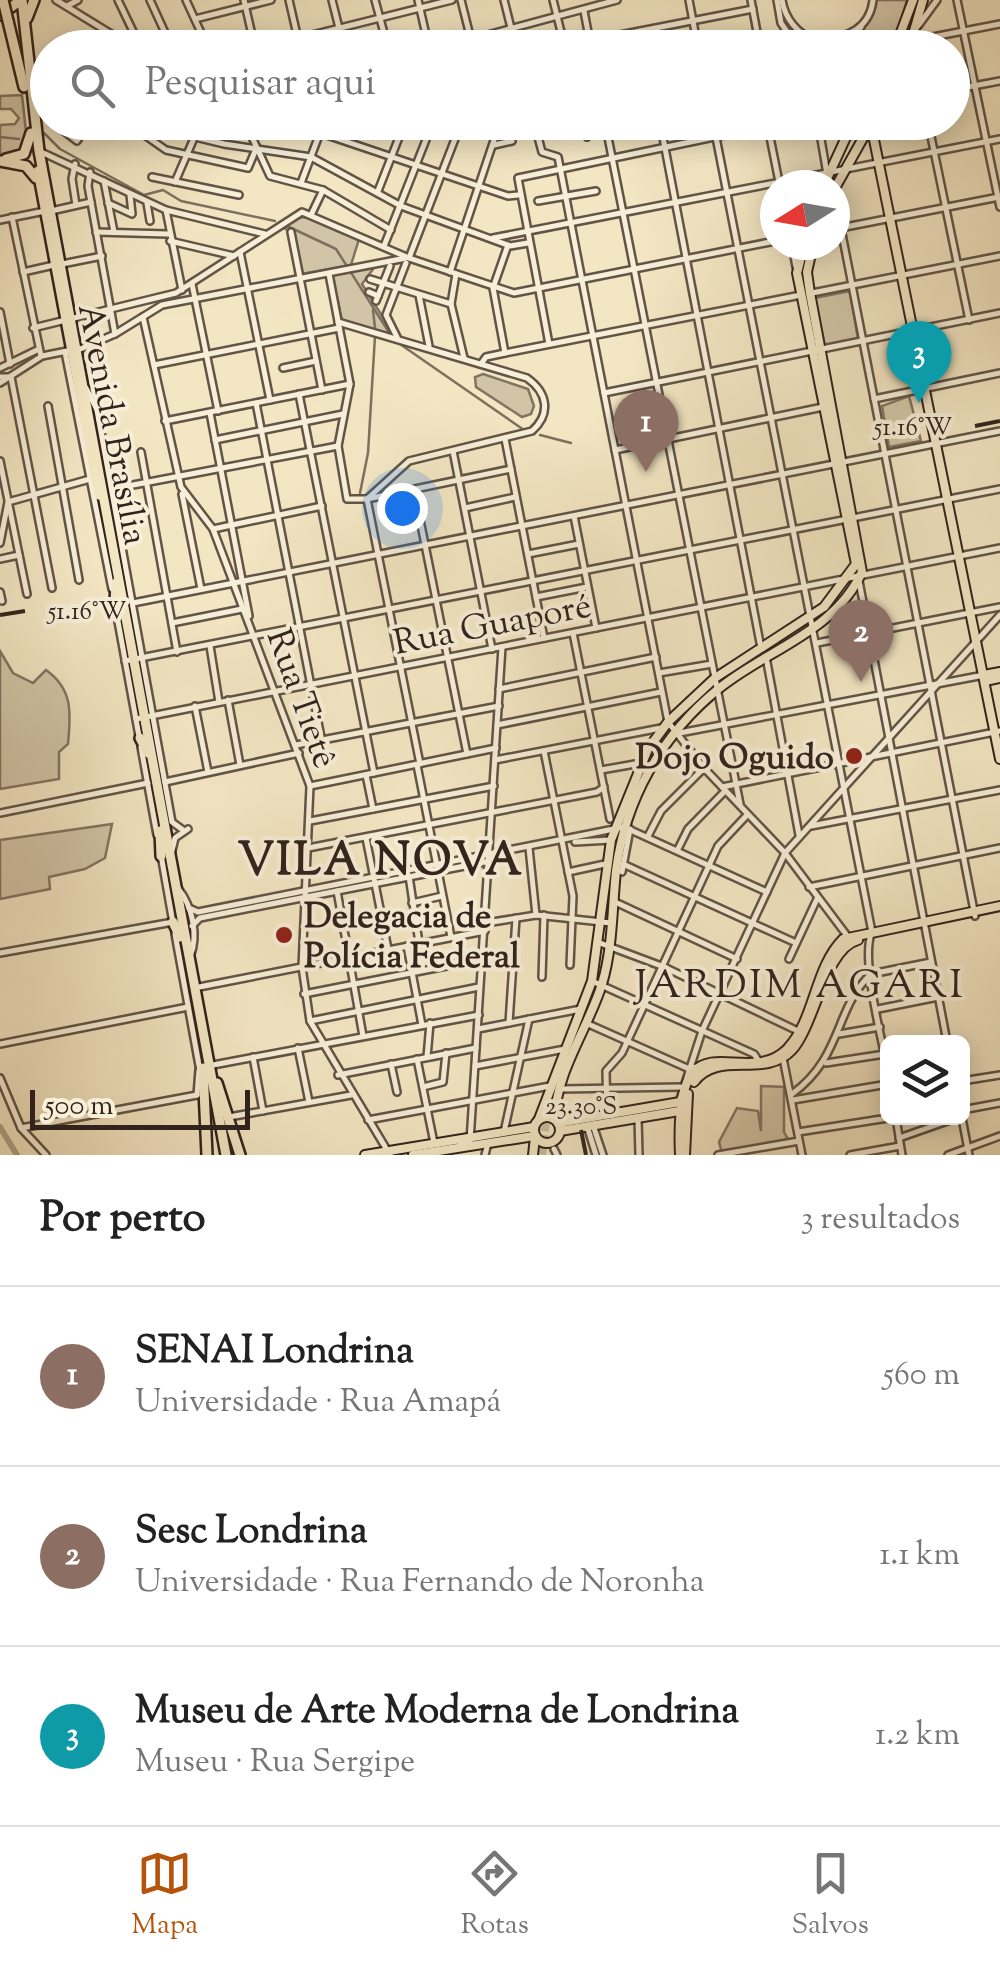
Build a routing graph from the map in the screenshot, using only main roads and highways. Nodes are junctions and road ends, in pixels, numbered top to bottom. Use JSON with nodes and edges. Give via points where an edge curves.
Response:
{"nodes":[{"id":1,"x":3,"y":0,"type":"edge"},
{"id":2,"x":13,"y":0,"type":"edge"},
{"id":3,"x":34,"y":0,"type":"edge"},
{"id":4,"x":913,"y":0,"type":"edge"},
{"id":5,"x":922,"y":0,"type":"edge"},
{"id":6,"x":22,"y":2,"type":"edge"},
{"id":7,"x":2,"y":15,"type":"edge"},
{"id":8,"x":902,"y":30,"type":"edge"},
{"id":9,"x":917,"y":30,"type":"edge"},
{"id":10,"x":26,"y":31,"type":"junction"},
{"id":11,"x":30,"y":80,"type":"edge"},
{"id":12,"x":30,"y":129,"type":"edge"},
{"id":13,"x":30,"y":136,"type":"edge"},
{"id":14,"x":32,"y":140,"type":"edge"},
{"id":15,"x":38,"y":140,"type":"edge"},
{"id":16,"x":844,"y":140,"type":"edge"},
{"id":17,"x":862,"y":140,"type":"edge"},
{"id":18,"x":875,"y":140,"type":"edge"},
{"id":19,"x":0,"y":160,"type":"edge"},
{"id":20,"x":830,"y":170,"type":"edge"},
{"id":21,"x":845,"y":170,"type":"edge"},
{"id":22,"x":42,"y":196,"type":"junction"},
{"id":23,"x":48,"y":211,"type":"junction"},
{"id":24,"x":803,"y":260,"type":"edge"},
{"id":25,"x":807,"y":260,"type":"edge"},
{"id":26,"x":802,"y":272,"type":"junction"},
{"id":27,"x":816,"y":350,"type":"junction"},
{"id":28,"x":71,"y":356,"type":"junction"},
{"id":29,"x":838,"y":466,"type":"junction"},
{"id":30,"x":91,"y":484,"type":"road end"},
{"id":31,"x":100,"y":500,"type":"junction"},
{"id":32,"x":852,"y":517,"type":"junction"},
{"id":33,"x":116,"y":582,"type":"junction"},
{"id":34,"x":115,"y":603,"type":"road end"},
{"id":35,"x":762,"y":655,"type":"junction"},
{"id":36,"x":133,"y":660,"type":"junction"},
{"id":37,"x":999,"y":675,"type":"edge"},
{"id":38,"x":984,"y":678,"type":"junction"},
{"id":39,"x":144,"y":717,"type":"junction"},
{"id":40,"x":997,"y":731,"type":"edge"},
{"id":41,"x":140,"y":738,"type":"road end"},
{"id":42,"x":148,"y":752,"type":"junction"},
{"id":43,"x":1000,"y":759,"type":"edge"},
{"id":44,"x":165,"y":784,"type":"road end"},
{"id":45,"x":163,"y":814,"type":"junction"},
{"id":46,"x":160,"y":831,"type":"junction"},
{"id":47,"x":166,"y":858,"type":"junction"},
{"id":48,"x":1000,"y":909,"type":"edge"},
{"id":49,"x":172,"y":922,"type":"road end"},
{"id":50,"x":868,"y":935,"type":"junction"},
{"id":51,"x":180,"y":937,"type":"junction"},
{"id":52,"x":605,"y":944,"type":"junction"},
{"id":53,"x":597,"y":983,"type":"junction"},
{"id":54,"x":193,"y":1010,"type":"junction"},
{"id":55,"x":800,"y":1032,"type":"junction"},
{"id":56,"x":749,"y":1059,"type":"junction"},
{"id":57,"x":205,"y":1067,"type":"junction"},
{"id":58,"x":681,"y":1106,"type":"junction"},
{"id":59,"x":226,"y":1119,"type":"junction"},
{"id":60,"x":608,"y":1119,"type":"junction"},
{"id":61,"x":558,"y":1124,"type":"junction"},
{"id":62,"x":535,"y":1130,"type":"junction"},
{"id":63,"x":457,"y":1150,"type":"edge"},
{"id":64,"x":555,"y":1150,"type":"edge"},
{"id":65,"x":388,"y":1153,"type":"edge"},
{"id":66,"x":424,"y":1154,"type":"edge"},
{"id":67,"x":533,"y":1154,"type":"edge"},
{"id":68,"x":208,"y":1155,"type":"edge"},
{"id":69,"x":224,"y":1155,"type":"edge"},
{"id":70,"x":240,"y":1155,"type":"edge"},
{"id":71,"x":248,"y":1155,"type":"edge"},
{"id":72,"x":364,"y":1155,"type":"edge"},
{"id":73,"x":413,"y":1155,"type":"edge"},
{"id":74,"x":683,"y":1155,"type":"edge"}],
"edges":[{"from":1,"to":7,"type":"highway","name":"Avenida Brasília","bridge":true},
{"from":2,"to":7,"type":"highway"},
{"from":3,"to":10,"type":"highway"},
{"from":4,"to":8,"type":"main road"},
{"from":5,"to":9,"type":"main road"},
{"from":6,"to":7,"type":"highway"},
{"from":6,"to":10,"type":"highway","name":"Avenida Brasília"},
{"from":7,"to":12,"type":"highway","name":"Avenida Brasília"},
{"from":10,"to":11,"type":"highway","name":"Avenida Brasília"},
{"from":13,"to":19,"type":"highway","via":[[24,154]]},
{"from":14,"to":22,"type":"highway","name":"Avenida Brasília"},
{"from":15,"to":23,"type":"highway","name":"Avenida Brasília"},
{"from":16,"to":20,"type":"main road"},
{"from":17,"to":21,"type":"main road"},
{"from":18,"to":38,"type":"main road"},
{"from":19,"to":22,"type":"highway","via":[[30,169]]},
{"from":22,"to":23,"type":"highway","name":"Avenida Brasília"},
{"from":23,"to":28,"type":"highway","name":"Avenida Brasília"},
{"from":24,"to":26,"type":"main road"},
{"from":25,"to":26,"type":"main road"},
{"from":26,"to":27,"type":"main road"},
{"from":27,"to":29,"type":"main road"},
{"from":27,"to":29,"type":"main road"},
{"from":28,"to":31,"type":"highway","name":"Avenida Brasília"},
{"from":28,"to":36,"type":"highway","name":"Avenida Brasília","via":[[84,384]]},
{"from":29,"to":32,"type":"main road"},
{"from":30,"to":31,"type":"highway"},
{"from":31,"to":33,"type":"highway","name":"Avenida Brasília"},
{"from":32,"to":35,"type":"main road","via":[[856,564],[810,619]]},
{"from":32,"to":35,"type":"main road","via":[[862,564],[842,604]]},
{"from":33,"to":34,"type":"highway"},
{"from":33,"to":36,"type":"highway","name":"Avenida Brasília"},
{"from":35,"to":52,"type":"main road","via":[[674,734],[643,780]]},
{"from":35,"to":52,"type":"main road","via":[[715,678],[666,725],[639,766],[605,864]]},
{"from":36,"to":39,"type":"highway","name":"Avenida Brasília"},
{"from":37,"to":38,"type":"main road"},
{"from":38,"to":40,"type":"main road"},
{"from":39,"to":42,"type":"highway","name":"Avenida Brasília"},
{"from":39,"to":45,"type":"highway","name":"Avenida Brasília"},
{"from":40,"to":43,"type":"main road"},
{"from":41,"to":42,"type":"highway"},
{"from":42,"to":46,"type":"highway","name":"Avenida Brasília"},
{"from":44,"to":45,"type":"highway"},
{"from":45,"to":47,"type":"highway","name":"Avenida Brasília"},
{"from":46,"to":47,"type":"highway"},
{"from":46,"to":51,"type":"highway","name":"Avenida Brasília"},
{"from":47,"to":54,"type":"highway","name":"Avenida Brasília","via":[[177,887]]},
{"from":48,"to":50,"type":"main road"},
{"from":49,"to":51,"type":"highway"},
{"from":50,"to":55,"type":"main road","via":[[842,949]]},
{"from":50,"to":55,"type":"main road","via":[[837,944]]},
{"from":51,"to":57,"type":"highway","name":"Avenida Brasília"},
{"from":52,"to":53,"type":"main road"},
{"from":53,"to":61,"type":"main road","via":[[561,1089]]},
{"from":53,"to":62,"type":"main road"},
{"from":54,"to":57,"type":"highway"},
{"from":54,"to":69,"type":"highway","name":"Avenida Brasília"},
{"from":55,"to":56,"type":"main road","via":[[785,1050]]},
{"from":55,"to":56,"type":"main road","via":[[783,1058]]},
{"from":56,"to":58,"type":"main road","via":[[706,1070]]},
{"from":56,"to":58,"type":"main road","via":[[704,1065],[692,1076]]},
{"from":57,"to":59,"type":"highway"},
{"from":57,"to":68,"type":"highway"},
{"from":57,"to":69,"type":"highway","name":"Avenida Brasília"},
{"from":58,"to":60,"type":"main road"},
{"from":58,"to":60,"type":"main road"},
{"from":58,"to":74,"type":"main road"},
{"from":59,"to":70,"type":"highway"},
{"from":59,"to":71,"type":"main road"},
{"from":60,"to":61,"type":"main road"},
{"from":60,"to":61,"type":"main road","via":[[590,1126]]},
{"from":61,"to":62,"type":"main road"},
{"from":61,"to":64,"type":"main road"},
{"from":62,"to":63,"type":"main road"},
{"from":62,"to":64,"type":"main road"},
{"from":62,"to":65,"type":"main road"},
{"from":62,"to":67,"type":"main road"},
{"from":63,"to":66,"type":"main road"},
{"from":65,"to":72,"type":"main road"},
{"from":66,"to":73,"type":"main road"}]}
